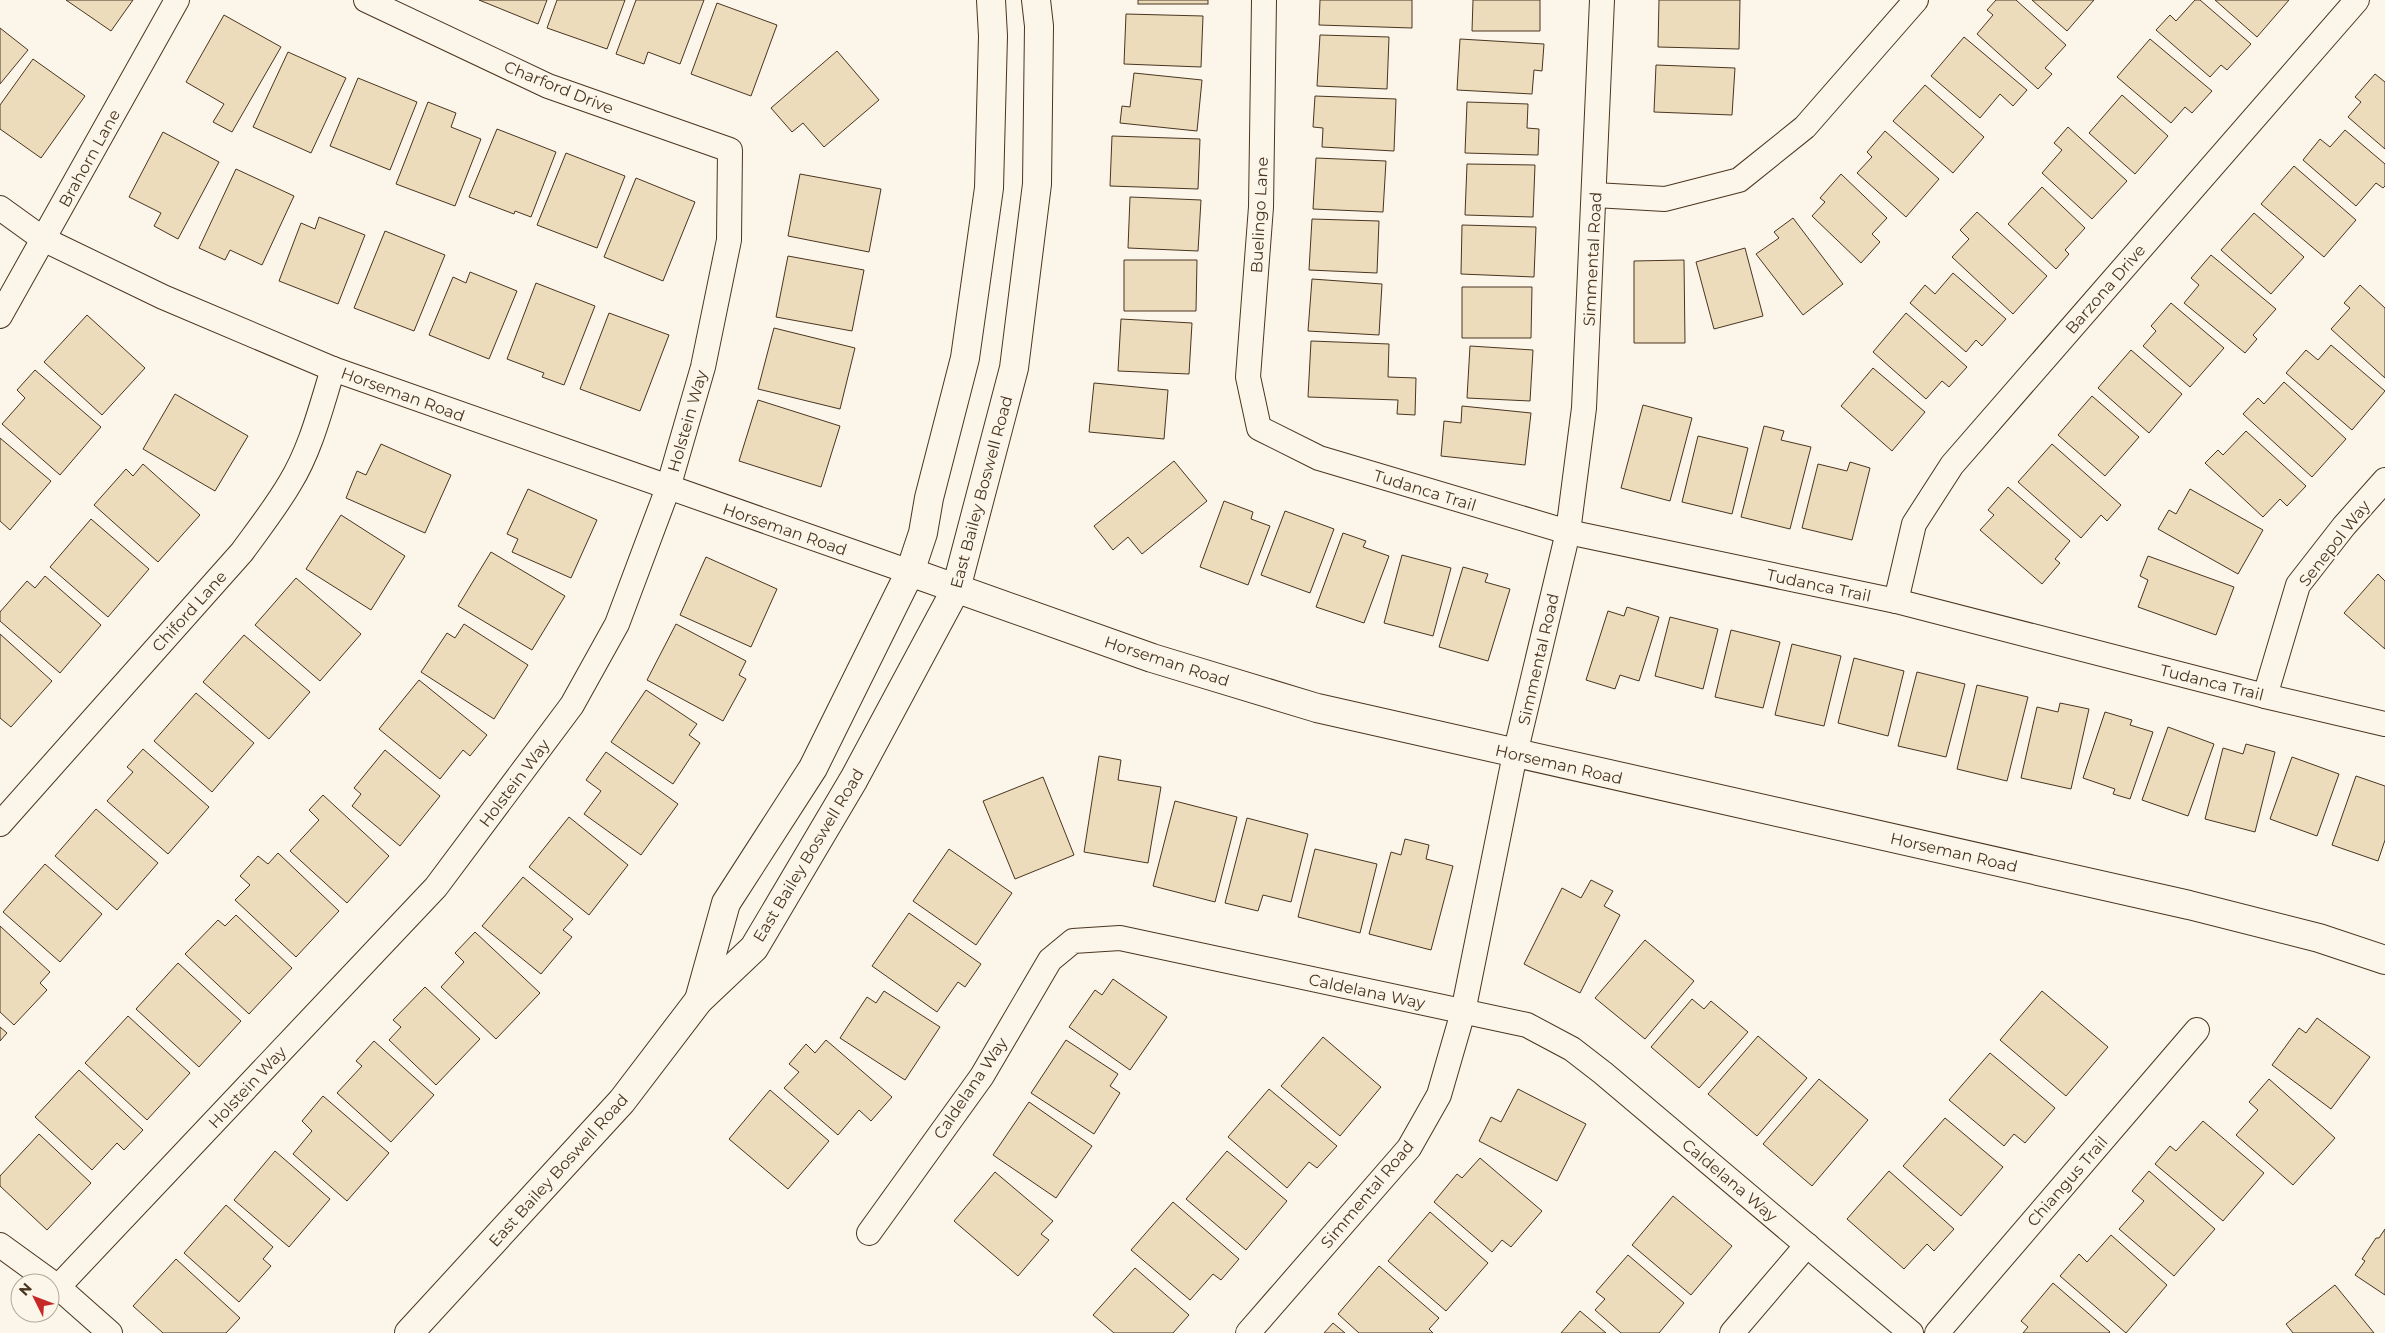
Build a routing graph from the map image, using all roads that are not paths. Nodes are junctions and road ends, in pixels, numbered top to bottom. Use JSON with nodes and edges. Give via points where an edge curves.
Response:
{"nodes":[{"id":1,"x":177,"y":0,"type":"edge"},
{"id":2,"x":366,"y":0,"type":"edge"},
{"id":3,"x":991,"y":0,"type":"edge"},
{"id":4,"x":1036,"y":0,"type":"edge"},
{"id":5,"x":1264,"y":0,"type":"edge"},
{"id":6,"x":1602,"y":0,"type":"edge"},
{"id":7,"x":1916,"y":0,"type":"edge"},
{"id":8,"x":2357,"y":0,"type":"edge"},
{"id":9,"x":730,"y":150,"type":"joint"},
{"id":10,"x":1595,"y":195,"type":"junction"},
{"id":11,"x":0,"y":208,"type":"edge"},
{"id":12,"x":43,"y":239,"type":"junction"},
{"id":13,"x":0,"y":316,"type":"edge"},
{"id":14,"x":333,"y":369,"type":"junction"},
{"id":15,"x":1259,"y":428,"type":"joint"},
{"id":16,"x":2385,"y":480,"type":"edge"},
{"id":17,"x":668,"y":488,"type":"junction"},
{"id":18,"x":1568,"y":532,"type":"junction"},
{"id":19,"x":910,"y":572,"type":"junction"},
{"id":20,"x":956,"y":589,"type":"junction"},
{"id":21,"x":1896,"y":601,"type":"junction"},
{"id":22,"x":2266,"y":696,"type":"junction"},
{"id":23,"x":2385,"y":724,"type":"edge"},
{"id":24,"x":1515,"y":754,"type":"junction"},
{"id":25,"x":0,"y":824,"type":"edge"},
{"id":26,"x":2385,"y":960,"type":"edge"},
{"id":27,"x":699,"y":1000,"type":"junction"},
{"id":28,"x":1463,"y":1012,"type":"junction"},
{"id":29,"x":2197,"y":1030,"type":"dead end"},
{"id":30,"x":869,"y":1233,"type":"dead end"},
{"id":31,"x":0,"y":1245,"type":"edge"},
{"id":32,"x":1806,"y":1245,"type":"junction"},
{"id":33,"x":39,"y":1273,"type":"edge"},
{"id":34,"x":60,"y":1285,"type":"edge"},
{"id":35,"x":60,"y":1289,"type":"edge"},
{"id":36,"x":110,"y":1333,"type":"edge"},
{"id":37,"x":409,"y":1333,"type":"edge"},
{"id":38,"x":1248,"y":1333,"type":"edge"},
{"id":39,"x":1732,"y":1333,"type":"edge"},
{"id":40,"x":1911,"y":1333,"type":"edge"},
{"id":41,"x":1938,"y":1333,"type":"edge"}],
"edges":[{"from":1,"to":12,"type":"street","name":"Brahorn Lane"},
{"from":2,"to":9,"type":"street","name":"Charford Drive","via":[[548,86]]},
{"from":3,"to":19,"type":"street","name":"East Bailey Boswell Road","via":[[989,188],[967,340],[923,533]]},
{"from":4,"to":20,"type":"street","name":"East Bailey Boswell Road","via":[[1039,26],[1037,184],[1014,368]]},
{"from":5,"to":15,"type":"street","name":"Buelingo Lane","via":[[1261,207],[1248,377]]},
{"from":6,"to":10,"type":"street","name":"Simmental Road"},
{"from":7,"to":10,"type":"street","via":[[1805,127],[1739,180],[1665,199]]},
{"from":8,"to":21,"type":"street","name":"Barzona Drive","via":[[1952,464],[1914,524]]},
{"from":9,"to":17,"type":"street","name":"Holstein Way","via":[[729,240],[703,367]]},
{"from":10,"to":18,"type":"street","name":"Simmental Road","via":[[1584,408]]},
{"from":11,"to":12,"type":"street","name":"Horseman Road"},
{"from":12,"to":13,"type":"street","name":"Brahorn Lane"},
{"from":12,"to":14,"type":"street","name":"Horseman Road","via":[[162,296]]},
{"from":14,"to":17,"type":"street","name":"Horseman Road"},
{"from":14,"to":25,"type":"street","name":"Chiford Lane","via":[[314,429],[291,482],[242,552]]},
{"from":15,"to":18,"type":"street","name":"Tudanca Trail","via":[[1319,458]]},
{"from":16,"to":22,"type":"street","name":"Senepol Way","via":[[2344,526],[2298,586]]},
{"from":17,"to":19,"type":"street","name":"Horseman Road"},
{"from":17,"to":34,"type":"street","name":"Holstein Way","via":[[617,624],[572,706],[436,887]]},
{"from":18,"to":21,"type":"street","name":"Tudanca Trail"},
{"from":18,"to":24,"type":"street","name":"Simmental Road"},
{"from":19,"to":20,"type":"street","name":"Horseman Road"},
{"from":19,"to":27,"type":"street","name":"East Bailey Boswell Road","via":[[812,768],[726,903]]},
{"from":20,"to":24,"type":"street","name":"Horseman Road","via":[[1152,658],[1317,708]]},
{"from":20,"to":27,"type":"street","name":"East Bailey Boswell Road","via":[[854,779],[754,948]]},
{"from":21,"to":22,"type":"street","name":"Tudanca Trail"},
{"from":22,"to":23,"type":"street","name":"Tudanca Trail"},
{"from":24,"to":26,"type":"street","name":"Horseman Road","via":[[2189,904],[2319,938]]},
{"from":24,"to":28,"type":"street","name":"Simmental Road"},
{"from":27,"to":37,"type":"street","name":"East Bailey Boswell Road","via":[[622,1101]]},
{"from":28,"to":30,"type":"street","name":"Caldelana Way","via":[[1120,938],[1074,941],[1050,960],[982,1076]]},
{"from":28,"to":32,"type":"street","name":"Caldelana Way","via":[[1527,1025],[1572,1049]]},
{"from":28,"to":38,"type":"street","name":"Simmental Road","via":[[1439,1095],[1409,1148]]},
{"from":29,"to":41,"type":"street","name":"Chiangus Trail"},
{"from":31,"to":33,"type":"street"},
{"from":32,"to":39,"type":"street"},
{"from":32,"to":40,"type":"street","name":"Caldelana Way"},
{"from":35,"to":36,"type":"street"}]}
